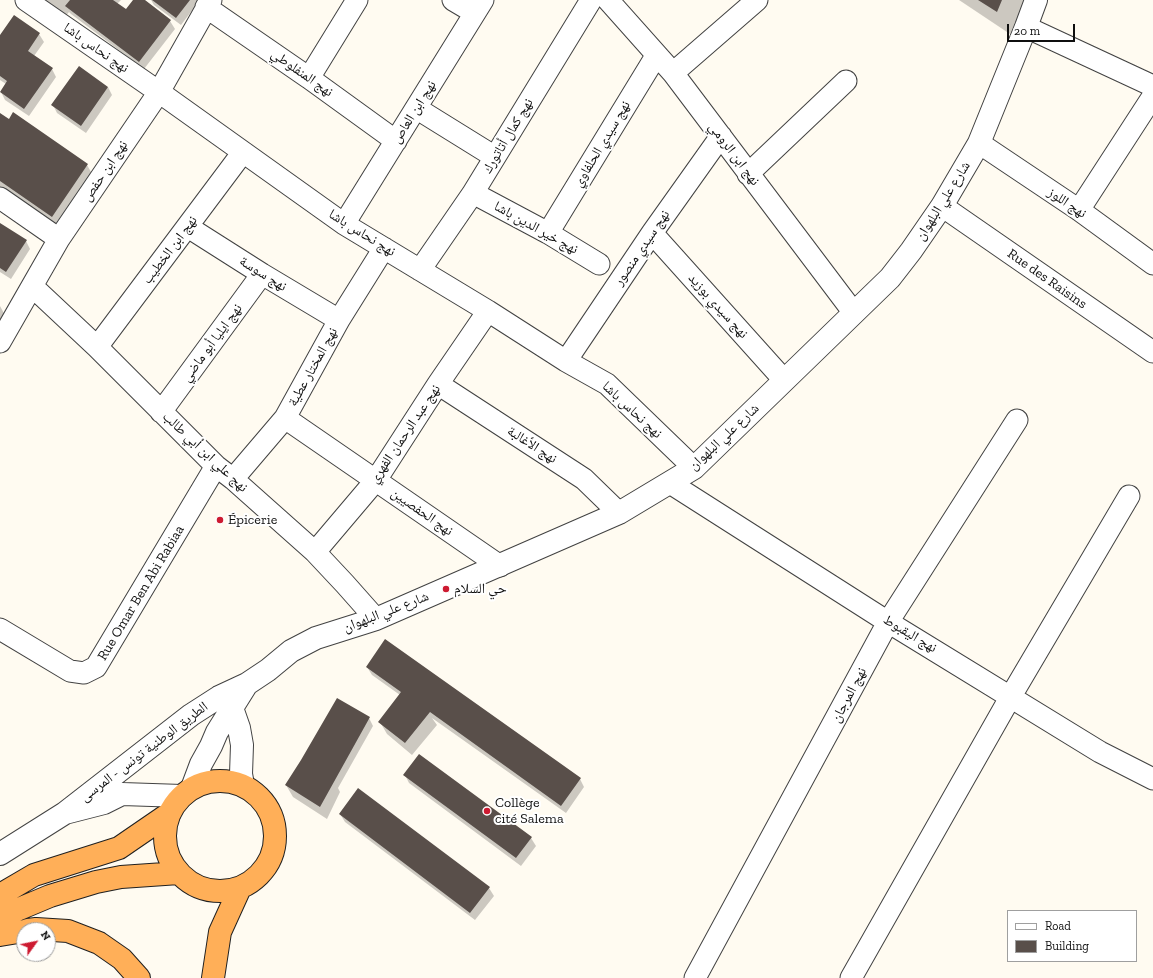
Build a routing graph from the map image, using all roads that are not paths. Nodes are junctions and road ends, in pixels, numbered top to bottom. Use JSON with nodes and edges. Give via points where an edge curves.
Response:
{"nodes":[{"id":1,"x":26,"y":0,"type":"edge"},
{"id":2,"x":357,"y":0,"type":"edge"},
{"id":3,"x":453,"y":0,"type":"edge"},
{"id":4,"x":591,"y":0,"type":"edge"},
{"id":5,"x":608,"y":0,"type":"edge"},
{"id":6,"x":758,"y":0,"type":"edge"},
{"id":7,"x":1036,"y":0,"type":"edge"},
{"id":8,"x":208,"y":4,"type":"edge"},
{"id":9,"x":479,"y":6,"type":"edge"},
{"id":10,"x":1026,"y":27,"type":"junction"},
{"id":11,"x":656,"y":56,"type":"junction"},
{"id":12,"x":673,"y":73,"type":"junction"},
{"id":13,"x":309,"y":78,"type":"junction"},
{"id":14,"x":846,"y":81,"type":"dead end"},
{"id":15,"x":1153,"y":86,"type":"edge"},
{"id":16,"x":159,"y":92,"type":"junction"},
{"id":17,"x":1153,"y":96,"type":"edge"},
{"id":18,"x":416,"y":108,"type":"junction"},
{"id":19,"x":721,"y":136,"type":"junction"},
{"id":20,"x":396,"y":141,"type":"junction"},
{"id":21,"x":979,"y":143,"type":"junction"},
{"id":22,"x":243,"y":152,"type":"junction"},
{"id":23,"x":496,"y":157,"type":"junction"},
{"id":24,"x":748,"y":174,"type":"junction"},
{"id":25,"x":473,"y":193,"type":"junction"},
{"id":26,"x":0,"y":198,"type":"edge"},
{"id":27,"x":942,"y":206,"type":"junction"},
{"id":28,"x":1079,"y":210,"type":"junction"},
{"id":29,"x":344,"y":224,"type":"junction"},
{"id":30,"x":188,"y":227,"type":"junction"},
{"id":31,"x":548,"y":233,"type":"junction"},
{"id":32,"x":652,"y":233,"type":"junction"},
{"id":33,"x":59,"y":239,"type":"junction"},
{"id":34,"x":384,"y":248,"type":"junction"},
{"id":35,"x":599,"y":264,"type":"dead end"},
{"id":36,"x":1153,"y":264,"type":"edge"},
{"id":37,"x":420,"y":270,"type":"junction"},
{"id":38,"x":262,"y":274,"type":"junction"},
{"id":39,"x":33,"y":286,"type":"junction"},
{"id":40,"x":488,"y":311,"type":"junction"},
{"id":41,"x":854,"y":312,"type":"junction"},
{"id":42,"x":339,"y":320,"type":"junction"},
{"id":43,"x":0,"y":342,"type":"edge"},
{"id":44,"x":97,"y":347,"type":"junction"},
{"id":45,"x":1153,"y":352,"type":"edge"},
{"id":46,"x":566,"y":361,"type":"junction"},
{"id":47,"x":784,"y":380,"type":"junction"},
{"id":48,"x":438,"y":384,"type":"junction"},
{"id":49,"x":161,"y":412,"type":"junction"},
{"id":50,"x":285,"y":418,"type":"junction"},
{"id":51,"x":1017,"y":420,"type":"dead end"},
{"id":52,"x":216,"y":466,"type":"junction"},
{"id":53,"x":694,"y":468,"type":"junction"},
{"id":54,"x":233,"y":479,"type":"junction"},
{"id":55,"x":376,"y":480,"type":"junction"},
{"id":56,"x":670,"y":483,"type":"junction"},
{"id":57,"x":1128,"y":496,"type":"dead end"},
{"id":58,"x":619,"y":513,"type":"junction"},
{"id":59,"x":314,"y":552,"type":"junction"},
{"id":60,"x":500,"y":566,"type":"junction"},
{"id":61,"x":376,"y":619,"type":"junction"},
{"id":62,"x":888,"y":622,"type":"junction"},
{"id":63,"x":0,"y":630,"type":"edge"},
{"id":64,"x":247,"y":684,"type":"junction"},
{"id":65,"x":1011,"y":696,"type":"junction"},
{"id":66,"x":232,"y":708,"type":"junction"},
{"id":67,"x":1153,"y":779,"type":"edge"},
{"id":68,"x":243,"y":785,"type":"junction"},
{"id":69,"x":181,"y":799,"type":"junction"},
{"id":70,"x":65,"y":813,"type":"junction"},
{"id":71,"x":1,"y":853,"type":"edge"},
{"id":72,"x":180,"y":873,"type":"junction"},
{"id":73,"x":240,"y":888,"type":"junction"},
{"id":74,"x":0,"y":895,"type":"edge"},
{"id":75,"x":0,"y":917,"type":"edge"},
{"id":76,"x":56,"y":930,"type":"edge"},
{"id":77,"x":16,"y":932,"type":"edge"},
{"id":78,"x":0,"y":935,"type":"edge"},
{"id":79,"x":139,"y":978,"type":"edge"},
{"id":80,"x":213,"y":978,"type":"edge"},
{"id":81,"x":695,"y":978,"type":"edge"},
{"id":82,"x":851,"y":978,"type":"edge"}],
"edges":[{"from":1,"to":16,"type":"street","name":"نهج نحاس باشا"},
{"from":2,"to":13,"type":"street"},
{"from":3,"to":9,"type":"street"},
{"from":4,"to":23,"type":"street","name":"نهج كمال أتاتورك"},
{"from":5,"to":11,"type":"street","name":"نهج ابن الرومي"},
{"from":6,"to":12,"type":"street"},
{"from":7,"to":10,"type":"street","name":"شارع علي البلهوان"},
{"from":8,"to":13,"type":"street","name":"نهج المنفلوطي"},
{"from":8,"to":16,"type":"street","name":"نهج ابن حفص"},
{"from":9,"to":18,"type":"street","name":"نهج ابن العاص"},
{"from":10,"to":15,"type":"street"},
{"from":10,"to":21,"type":"street","name":"شارع علي البلهوان"},
{"from":11,"to":12,"type":"street","name":"نهج ابن الرومي"},
{"from":11,"to":31,"type":"street","name":"نهج سيدي الحلفاوي"},
{"from":12,"to":19,"type":"street","name":"نهج ابن الرومي"},
{"from":13,"to":20,"type":"street","name":"نهج المنفلوطي"},
{"from":14,"to":24,"type":"street"},
{"from":16,"to":22,"type":"street","name":"نهج نحاس باشا"},
{"from":16,"to":33,"type":"street","name":"نهج ابن حفص"},
{"from":17,"to":28,"type":"street"},
{"from":18,"to":20,"type":"street","name":"نهج ابن العاص"},
{"from":18,"to":23,"type":"street"},
{"from":19,"to":24,"type":"street","name":"نهج ابن الرومي"},
{"from":19,"to":32,"type":"street","name":"نهج سيدي منصور"},
{"from":20,"to":29,"type":"street","name":"نهج ابن العاص"},
{"from":21,"to":27,"type":"street","name":"شارع علي البلهوان"},
{"from":21,"to":28,"type":"street","name":"نهج اللوز"},
{"from":22,"to":29,"type":"street","name":"نهج نحاس باشا"},
{"from":22,"to":30,"type":"street","name":"نهج ابن الخطيب"},
{"from":23,"to":25,"type":"street","name":"نهج كمال أتاتورك"},
{"from":24,"to":41,"type":"street","name":"نهج ابن الرومي"},
{"from":25,"to":31,"type":"street","name":"نهج خير الدين باشا"},
{"from":25,"to":37,"type":"street","name":"نهج كمال أتاتورك"},
{"from":26,"to":33,"type":"street"},
{"from":27,"to":41,"type":"street","name":"شارع علي البلهوان","via":[[890,278]]},
{"from":27,"to":45,"type":"street","name":"Rue des Raisins"},
{"from":28,"to":36,"type":"street","name":"نهج اللوز"},
{"from":29,"to":34,"type":"street","name":"نهج نحاس باشا"},
{"from":30,"to":38,"type":"street","name":"نهج سوسة"},
{"from":30,"to":44,"type":"street","name":"نهج ابن الخطيب"},
{"from":31,"to":35,"type":"street","name":"نهج خير الدين باشا"},
{"from":32,"to":46,"type":"street","name":"نهج سيدي منصور"},
{"from":32,"to":47,"type":"street","name":"نهج سيدي بوزيد"},
{"from":33,"to":39,"type":"street","name":"نهج ابن حفص"},
{"from":34,"to":37,"type":"street","name":"نهج نحاس باشا"},
{"from":34,"to":42,"type":"street","name":"نهج المختار عطية"},
{"from":37,"to":40,"type":"street","name":"نهج نحاس باشا"},
{"from":38,"to":42,"type":"street","name":"نهج سوسة"},
{"from":38,"to":49,"type":"street","name":"نهج ايليا أبو ماضي"},
{"from":39,"to":43,"type":"street","name":"نهج ابن حفص"},
{"from":39,"to":44,"type":"street","name":"نهج علي ابن أبي طالب"},
{"from":40,"to":46,"type":"street","name":"نهج نحاس باشا"},
{"from":40,"to":48,"type":"street","name":"نهج عبد الرحمان الفهري"},
{"from":41,"to":47,"type":"street","name":"شارع علي البلهوان"},
{"from":42,"to":50,"type":"street","name":"نهج المختار عطية"},
{"from":44,"to":49,"type":"street","name":"نهج علي ابن أبي طالب"},
{"from":46,"to":53,"type":"street","name":"نهج نحاس باشا","via":[[607,384]]},
{"from":47,"to":53,"type":"street","name":"شارع علي البلهوان"},
{"from":48,"to":55,"type":"street","name":"نهج عبد الرحمان الفهري"},
{"from":48,"to":58,"type":"street","name":"نهج الأغالبة","via":[[584,479]]},
{"from":49,"to":52,"type":"street","name":"نهج علي ابن أبي طالب"},
{"from":50,"to":54,"type":"street","name":"نهج المختار عطية"},
{"from":50,"to":55,"type":"street","name":"نهج الحفصيين"},
{"from":51,"to":62,"type":"street","name":"نهج المرجان"},
{"from":52,"to":54,"type":"street","name":"نهج علي ابن أبي طالب"},
{"from":52,"to":63,"type":"street","name":"Rue Omar Ben Abi Rabiaa","via":[[96,667],[84,673],[70,671]]},
{"from":53,"to":56,"type":"street","name":"شارع علي البلهوان"},
{"from":54,"to":59,"type":"street","name":"نهج علي ابن أبي طالب"},
{"from":55,"to":59,"type":"street","name":"نهج عبد الرحمان الفهري"},
{"from":55,"to":60,"type":"street","name":"نهج الحفصيين"},
{"from":56,"to":58,"type":"street","name":"شارع علي البلهوان"},
{"from":56,"to":62,"type":"street","name":"نهج اليقبوط"},
{"from":57,"to":65,"type":"street"},
{"from":58,"to":60,"type":"street","name":"شارع علي البلهوان"},
{"from":59,"to":61,"type":"street","name":"نهج علي ابن أبي طالب"},
{"from":60,"to":61,"type":"street","name":"شارع علي البلهوان"},
{"from":61,"to":64,"type":"street","name":"شارع علي البلهوان","via":[[316,638],[291,651]]},
{"from":62,"to":65,"type":"street","name":"نهج اليقبوط"},
{"from":62,"to":81,"type":"street","name":"نهج المرجان"},
{"from":64,"to":66,"type":"street","name":"شارع علي البلهوان"},
{"from":64,"to":70,"type":"street","name":"الطريق الوطنية تونس - المرسى","via":[[219,697],[191,715]]},
{"from":65,"to":67,"type":"street","name":"نهج اليقبوط","via":[[1100,752]]},
{"from":65,"to":82,"type":"street"},
{"from":66,"to":68,"type":"street","name":"الطريق الوطنية تونس - المرسى","via":[[242,745]]},
{"from":66,"to":69,"type":"street","name":"الطريق الوطنية تونس - المرسى"},
{"from":68,"to":69,"type":"highway","via":[[226,780],[208,782]]},
{"from":68,"to":73,"type":"highway","via":[[261,798],[272,816],[276,837],[271,859],[259,876]]},
{"from":69,"to":70,"type":"street","name":"الطريق الوطنية تونس - المرسى","via":[[122,794],[104,803]]},
{"from":69,"to":72,"type":"highway","via":[[165,834],[168,855]]},
{"from":69,"to":74,"type":"highway","via":[[119,848],[34,875]]},
{"from":70,"to":71,"type":"street","name":"الطريق الوطنية تونس - المرسى"},
{"from":72,"to":73,"type":"highway","via":[[197,886],[204,888],[219,891]]},
{"from":72,"to":75,"type":"highway","via":[[122,877],[96,882],[50,896]]},
{"from":73,"to":80,"type":"highway","via":[[220,932]]},
{"from":76,"to":79,"type":"highway","via":[[68,931],[99,943],[122,959]]},
{"from":77,"to":78,"type":"highway"}]}
